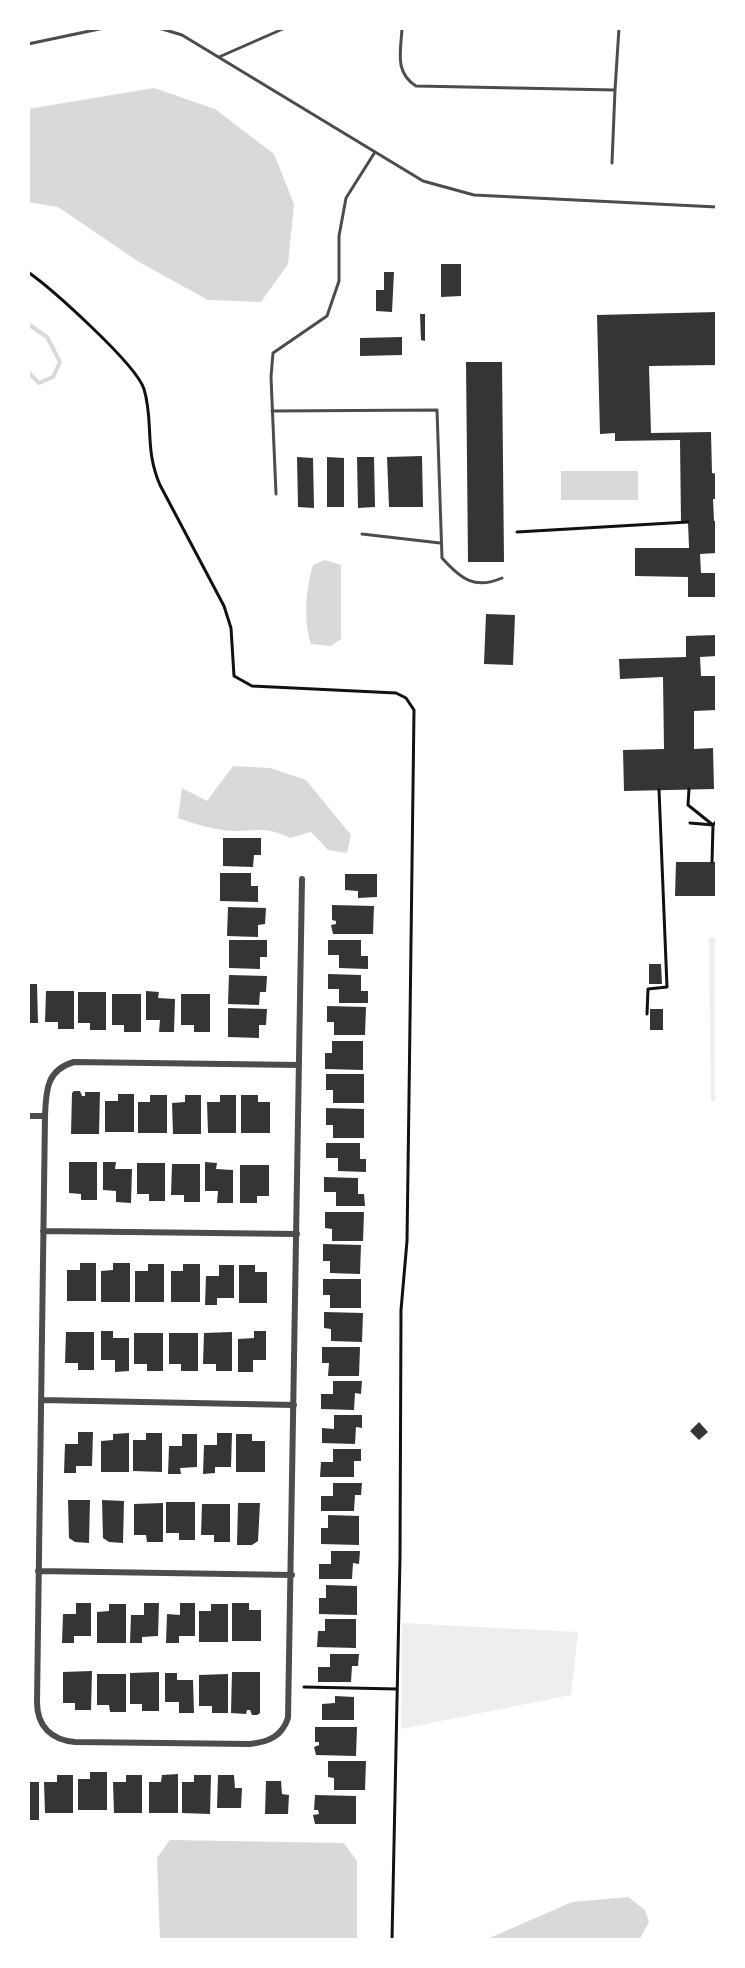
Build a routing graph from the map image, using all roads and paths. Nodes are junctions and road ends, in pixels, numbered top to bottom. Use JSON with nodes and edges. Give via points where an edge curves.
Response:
{"nodes":[{"id":1,"x":104,"y":28,"type":"edge"},
{"id":2,"x":159,"y":28,"type":"edge"},
{"id":3,"x":285,"y":28,"type":"edge"},
{"id":4,"x":402,"y":28,"type":"edge"},
{"id":5,"x":619,"y":28,"type":"edge"},
{"id":6,"x":28,"y":44,"type":"edge"},
{"id":7,"x":219,"y":57,"type":"junction"},
{"id":8,"x":615,"y":90,"type":"junction"},
{"id":9,"x":375,"y":152,"type":"junction"},
{"id":10,"x":612,"y":163,"type":"dead end"},
{"id":11,"x":717,"y":207,"type":"edge"},
{"id":12,"x":28,"y":272,"type":"edge"},
{"id":13,"x":272,"y":411,"type":"junction"},
{"id":14,"x":276,"y":494,"type":"dead end"},
{"id":15,"x":688,"y":522,"type":"dead end"},
{"id":16,"x":517,"y":532,"type":"dead end"},
{"id":17,"x":362,"y":534,"type":"dead end"},
{"id":18,"x":440,"y":543,"type":"junction"},
{"id":19,"x":502,"y":578,"type":"dead end"},
{"id":20,"x":689,"y":789,"type":"dead end"},
{"id":21,"x":659,"y":790,"type":"dead end"},
{"id":22,"x":690,"y":823,"type":"dead end"},
{"id":23,"x":715,"y":823,"type":"edge"},
{"id":24,"x":712,"y":862,"type":"dead end"},
{"id":25,"x":302,"y":879,"type":"dead end"},
{"id":26,"x":647,"y":1014,"type":"dead end"},
{"id":27,"x":299,"y":1065,"type":"junction"},
{"id":28,"x":28,"y":1116,"type":"edge"},
{"id":29,"x":45,"y":1116,"type":"junction"},
{"id":30,"x":43,"y":1231,"type":"junction"},
{"id":31,"x":297,"y":1234,"type":"junction"},
{"id":32,"x":41,"y":1400,"type":"junction"},
{"id":33,"x":294,"y":1405,"type":"junction"},
{"id":34,"x":38,"y":1571,"type":"junction"},
{"id":35,"x":292,"y":1575,"type":"junction"},
{"id":36,"x":304,"y":1687,"type":"dead end"},
{"id":37,"x":397,"y":1689,"type":"junction"},
{"id":38,"x":392,"y":1940,"type":"edge"}],
"edges":[{"from":1,"to":6,"type":"lane"},
{"from":2,"to":7,"type":"lane"},
{"from":3,"to":7,"type":"lane"},
{"from":4,"to":8,"type":"lane","via":[[400,71],[416,86]]},
{"from":5,"to":8,"type":"lane"},
{"from":7,"to":9,"type":"lane"},
{"from":8,"to":10,"type":"lane"},
{"from":9,"to":11,"type":"lane","via":[[423,181],[464,193]]},
{"from":9,"to":13,"type":"lane","via":[[346,198],[339,281],[327,316],[273,353]]},
{"from":12,"to":37,"type":"path","via":[[140,379],[152,464],[224,606],[234,676],[259,687],[396,693],[414,710]]},
{"from":13,"to":14,"type":"lane"},
{"from":13,"to":18,"type":"lane","via":[[437,410]]},
{"from":15,"to":16,"type":"path"},
{"from":17,"to":18,"type":"lane"},
{"from":18,"to":19,"type":"lane","via":[[442,558],[456,574],[488,584]]},
{"from":20,"to":23,"type":"path","via":[[688,805]]},
{"from":21,"to":26,"type":"path","via":[[667,987],[648,989]]},
{"from":22,"to":23,"type":"path"},
{"from":23,"to":24,"type":"path"},
{"from":25,"to":27,"type":"street"},
{"from":27,"to":29,"type":"street","via":[[74,1062],[55,1071],[49,1081]]},
{"from":27,"to":31,"type":"street"},
{"from":28,"to":29,"type":"street"},
{"from":29,"to":30,"type":"street"},
{"from":30,"to":31,"type":"street"},
{"from":30,"to":32,"type":"street"},
{"from":31,"to":33,"type":"street"},
{"from":32,"to":33,"type":"street"},
{"from":32,"to":34,"type":"street"},
{"from":33,"to":35,"type":"street"},
{"from":34,"to":35,"type":"street"},
{"from":34,"to":35,"type":"street","via":[[39,1719],[57,1738],[75,1742],[250,1744],[278,1735],[289,1706]]},
{"from":36,"to":37,"type":"path"},
{"from":37,"to":38,"type":"path"}]}
